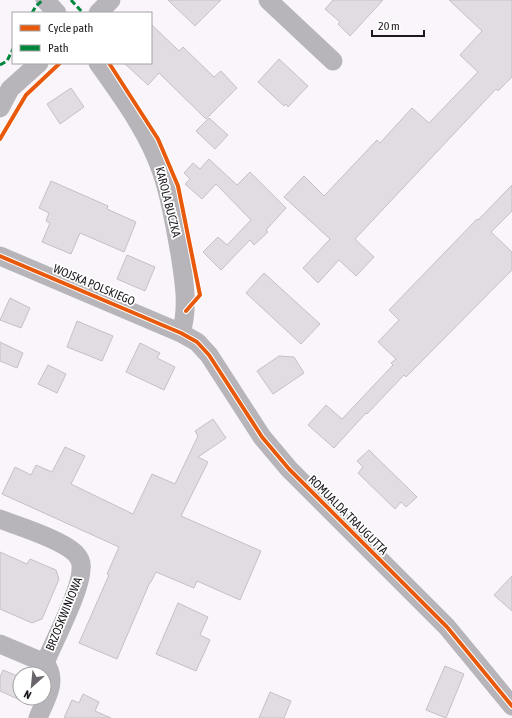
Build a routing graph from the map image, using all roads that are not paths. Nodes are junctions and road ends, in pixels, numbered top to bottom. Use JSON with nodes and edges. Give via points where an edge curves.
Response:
{"nodes":[{"id":1,"x":45,"y":0,"type":"edge"},
{"id":2,"x":111,"y":0,"type":"edge"},
{"id":3,"x":268,"y":0,"type":"edge"},
{"id":4,"x":56,"y":12,"type":"edge"},
{"id":5,"x":99,"y":12,"type":"edge"},
{"id":6,"x":333,"y":61,"type":"dead end"},
{"id":7,"x":38,"y":64,"type":"edge"},
{"id":8,"x":99,"y":64,"type":"edge"},
{"id":9,"x":5,"y":87,"type":"edge"},
{"id":10,"x":0,"y":108,"type":"edge"},
{"id":11,"x":0,"y":256,"type":"edge"},
{"id":12,"x":181,"y":333,"type":"junction"},
{"id":13,"x":0,"y":518,"type":"edge"},
{"id":14,"x":0,"y":644,"type":"edge"},
{"id":15,"x":45,"y":663,"type":"junction"},
{"id":16,"x":512,"y":706,"type":"edge"},
{"id":17,"x":38,"y":718,"type":"edge"}],
"edges":[{"from":1,"to":4,"type":"street"},
{"from":2,"to":5,"type":"street"},
{"from":3,"to":6,"type":"street"},
{"from":7,"to":9,"type":"street"},
{"from":8,"to":12,"type":"street","name":"KAROLA BUCZKA","via":[[142,130],[162,174],[185,285],[186,311]]},
{"from":9,"to":10,"type":"street"},
{"from":11,"to":12,"type":"street","name":"WOJSKA POLSKIEGO"},
{"from":12,"to":16,"type":"street","name":"ROMUALDA TRAUGUTTA","via":[[197,342],[209,355],[262,437],[289,469],[453,632]]},
{"from":13,"to":15,"type":"street","name":"BRZOSKWINIOWA","via":[[60,544],[76,554],[80,561],[82,569],[77,588]]},
{"from":14,"to":15,"type":"street"},
{"from":15,"to":17,"type":"street","via":[[50,673],[51,686]]}]}
